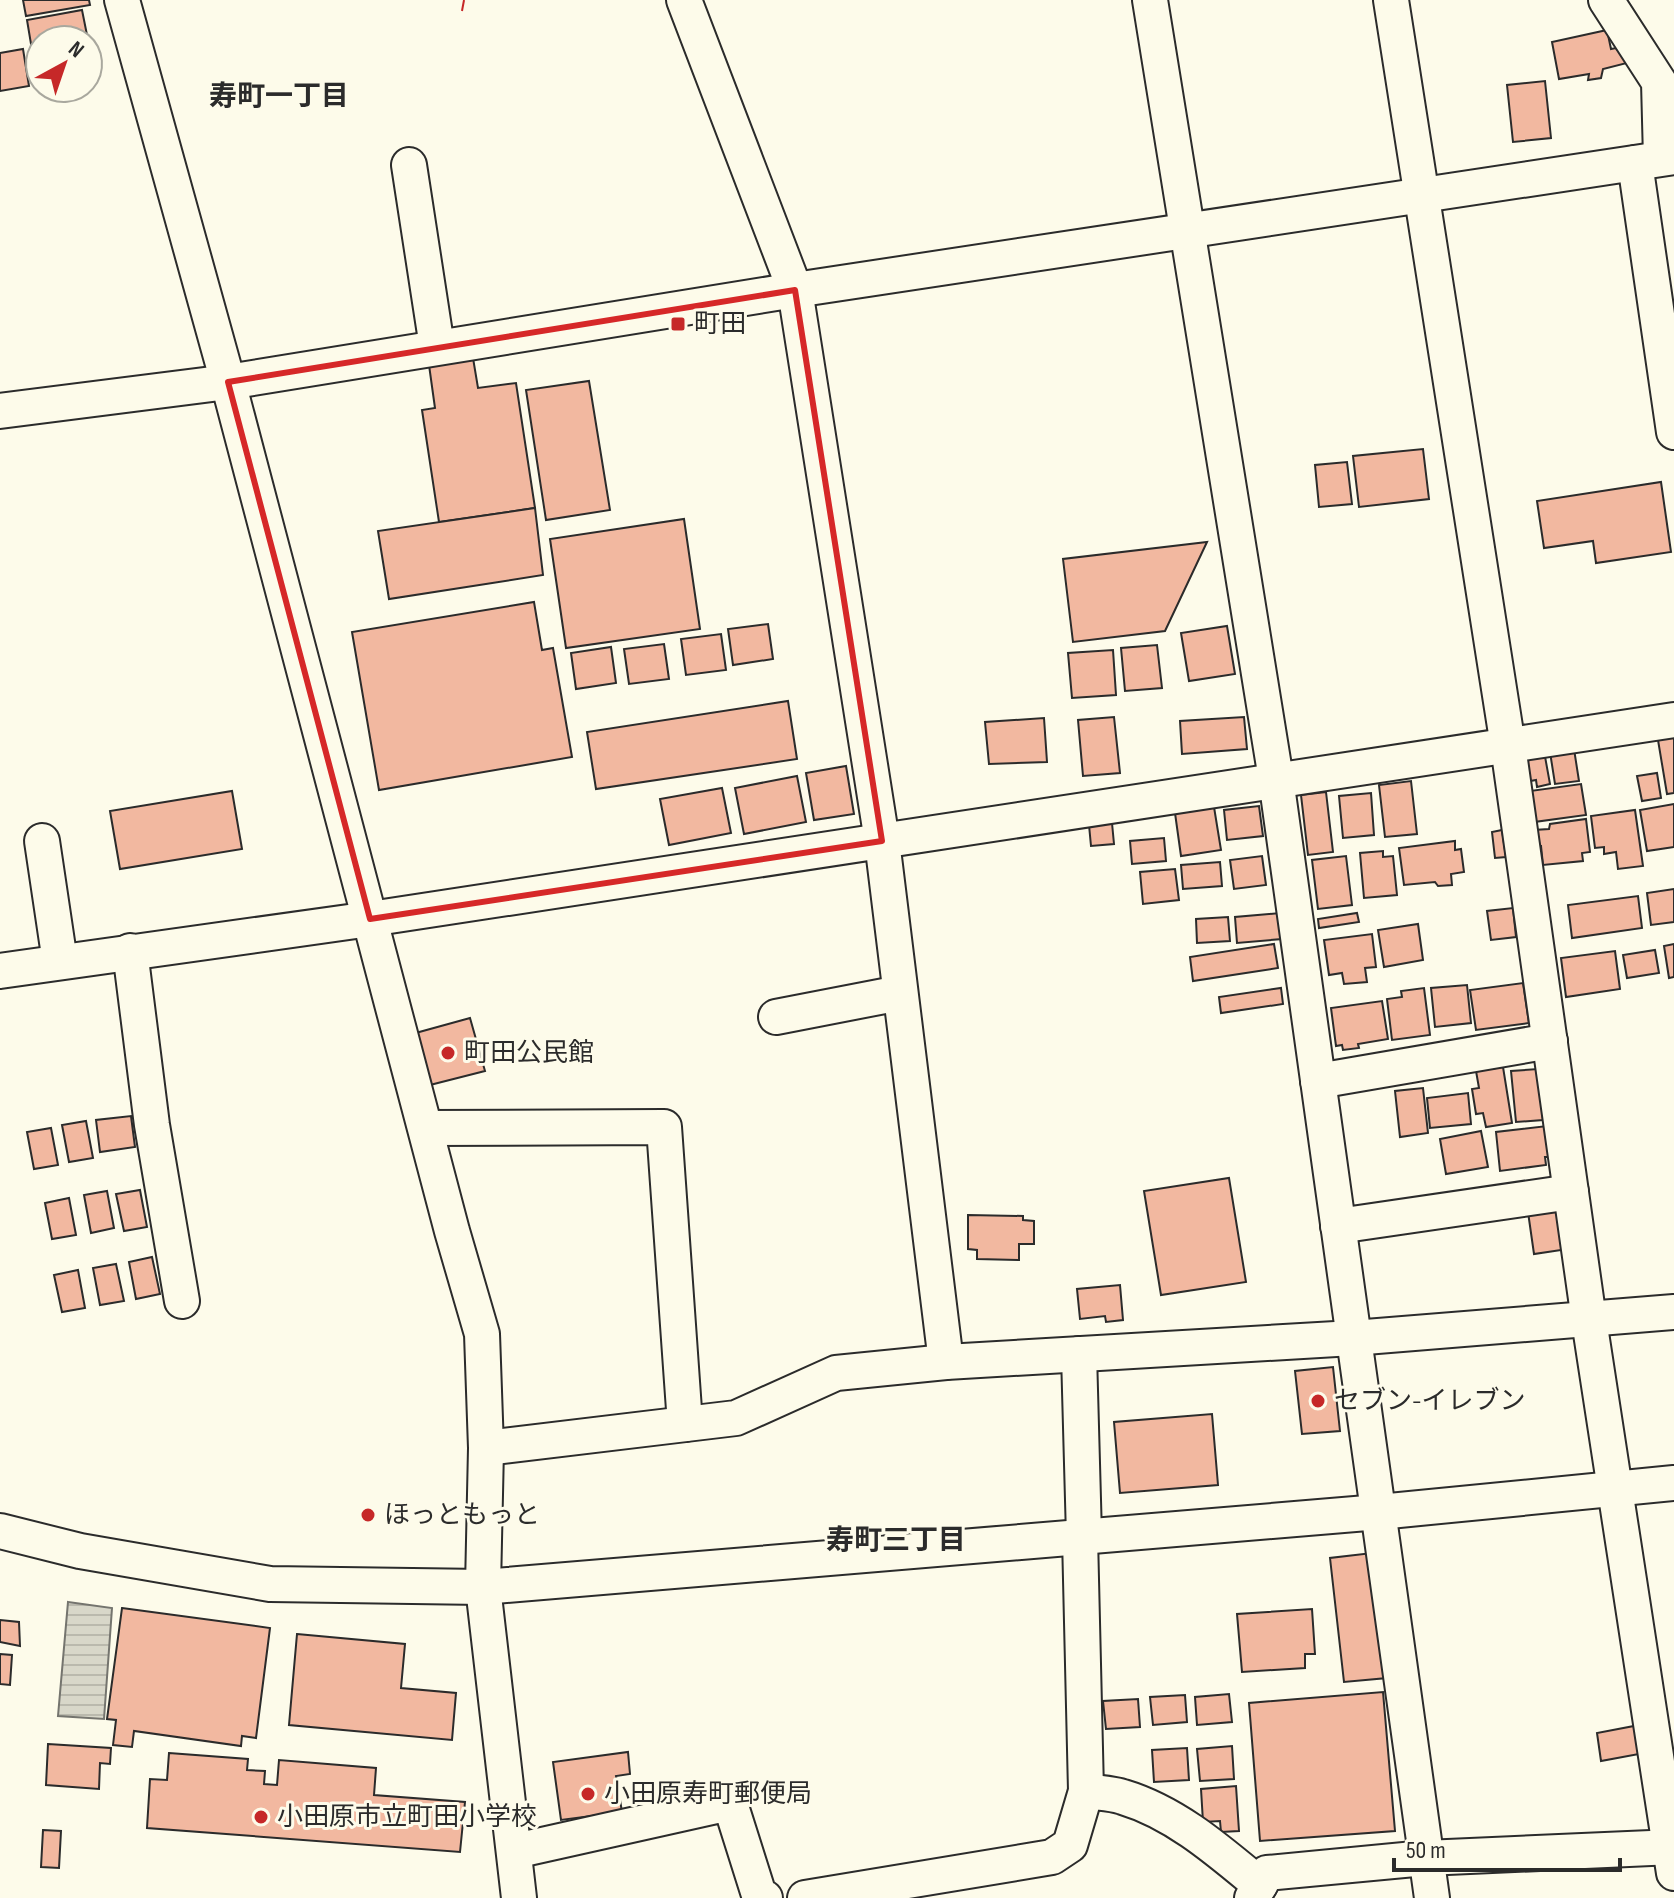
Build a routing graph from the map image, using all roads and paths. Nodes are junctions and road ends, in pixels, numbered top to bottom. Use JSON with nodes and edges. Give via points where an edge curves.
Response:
{"nodes":[{"id":1,"x":122,"y":0,"type":"edge"},
{"id":2,"x":684,"y":0,"type":"edge"},
{"id":3,"x":1150,"y":0,"type":"edge"},
{"id":4,"x":1391,"y":0,"type":"edge"},
{"id":5,"x":1606,"y":0,"type":"edge"},
{"id":6,"x":1657,"y":159,"type":"edge"},
{"id":7,"x":409,"y":165,"type":"dead end"},
{"id":8,"x":1421,"y":194,"type":"junction"},
{"id":9,"x":1187,"y":231,"type":"junction"},
{"id":10,"x":795,"y":290,"type":"junction"},
{"id":11,"x":437,"y":347,"type":"junction"},
{"id":12,"x":228,"y":382,"type":"junction"},
{"id":13,"x":0,"y":411,"type":"edge"},
{"id":14,"x":1674,"y":432,"type":"edge"},
{"id":15,"x":1674,"y":720,"type":"edge"},
{"id":16,"x":1508,"y":746,"type":"junction"},
{"id":17,"x":1276,"y":779,"type":"junction"},
{"id":18,"x":42,"y":841,"type":"dead end"},
{"id":19,"x":882,"y":841,"type":"junction"},
{"id":20,"x":370,"y":919,"type":"junction"},
{"id":21,"x":130,"y":951,"type":"junction"},
{"id":22,"x":60,"y":962,"type":"junction"},
{"id":23,"x":0,"y":971,"type":"edge"},
{"id":24,"x":900,"y":993,"type":"junction"},
{"id":25,"x":776,"y":1017,"type":"dead end"},
{"id":26,"x":1550,"y":1041,"type":"junction"},
{"id":27,"x":1318,"y":1081,"type":"junction"},
{"id":28,"x":426,"y":1128,"type":"junction"},
{"id":29,"x":1571,"y":1192,"type":"junction"},
{"id":30,"x":1338,"y":1226,"type":"junction"},
{"id":31,"x":182,"y":1301,"type":"dead end"},
{"id":32,"x":1674,"y":1312,"type":"edge"},
{"id":33,"x":1589,"y":1320,"type":"junction"},
{"id":34,"x":1353,"y":1338,"type":"junction"},
{"id":35,"x":1079,"y":1354,"type":"junction"},
{"id":36,"x":946,"y":1362,"type":"junction"},
{"id":37,"x":685,"y":1424,"type":"junction"},
{"id":38,"x":486,"y":1448,"type":"junction"},
{"id":39,"x":1674,"y":1483,"type":"edge"},
{"id":40,"x":1615,"y":1487,"type":"junction"},
{"id":41,"x":1379,"y":1512,"type":"junction"},
{"id":42,"x":0,"y":1531,"type":"edge"},
{"id":43,"x":1082,"y":1537,"type":"junction"},
{"id":44,"x":483,"y":1587,"type":"junction"},
{"id":45,"x":1086,"y":1791,"type":"junction"},
{"id":46,"x":515,"y":1851,"type":"junction"},
{"id":47,"x":1673,"y":1856,"type":"edge"},
{"id":48,"x":1425,"y":1858,"type":"junction"},
{"id":49,"x":1256,"y":1891,"type":"edge"},
{"id":50,"x":519,"y":1898,"type":"edge"},
{"id":51,"x":765,"y":1898,"type":"edge"},
{"id":52,"x":805,"y":1898,"type":"edge"},
{"id":53,"x":1432,"y":1898,"type":"edge"}],
"edges":[{"from":1,"to":12,"type":"street"},
{"from":2,"to":10,"type":"street"},
{"from":3,"to":9,"type":"street"},
{"from":4,"to":8,"type":"street"},
{"from":5,"to":6,"type":"street","via":[[1659,82]]},
{"from":6,"to":8,"type":"street"},
{"from":6,"to":14,"type":"street"},
{"from":7,"to":11,"type":"street"},
{"from":8,"to":9,"type":"street"},
{"from":8,"to":16,"type":"street"},
{"from":9,"to":10,"type":"street"},
{"from":9,"to":17,"type":"street"},
{"from":10,"to":11,"type":"street"},
{"from":10,"to":19,"type":"street"},
{"from":11,"to":12,"type":"street"},
{"from":12,"to":13,"type":"street"},
{"from":12,"to":20,"type":"street"},
{"from":15,"to":16,"type":"street"},
{"from":16,"to":17,"type":"street"},
{"from":16,"to":26,"type":"street"},
{"from":17,"to":19,"type":"street"},
{"from":17,"to":27,"type":"street"},
{"from":18,"to":22,"type":"street"},
{"from":19,"to":20,"type":"street"},
{"from":19,"to":24,"type":"street"},
{"from":20,"to":21,"type":"street"},
{"from":20,"to":28,"type":"street"},
{"from":21,"to":22,"type":"street"},
{"from":21,"to":31,"type":"street"},
{"from":22,"to":23,"type":"street"},
{"from":24,"to":25,"type":"street"},
{"from":24,"to":36,"type":"street"},
{"from":26,"to":27,"type":"street"},
{"from":26,"to":29,"type":"street"},
{"from":27,"to":30,"type":"street"},
{"from":28,"to":37,"type":"street","via":[[664,1127]]},
{"from":28,"to":38,"type":"street","via":[[482,1334]]},
{"from":29,"to":30,"type":"street"},
{"from":29,"to":33,"type":"street"},
{"from":30,"to":34,"type":"street"},
{"from":32,"to":33,"type":"street"},
{"from":33,"to":34,"type":"street"},
{"from":33,"to":40,"type":"street"},
{"from":34,"to":35,"type":"street"},
{"from":34,"to":41,"type":"street"},
{"from":35,"to":36,"type":"street"},
{"from":35,"to":43,"type":"street"},
{"from":36,"to":37,"type":"street","via":[[836,1373],[736,1418]]},
{"from":37,"to":38,"type":"street"},
{"from":38,"to":44,"type":"street"},
{"from":39,"to":40,"type":"street"},
{"from":40,"to":41,"type":"street"},
{"from":40,"to":47,"type":"street"},
{"from":41,"to":43,"type":"street"},
{"from":41,"to":48,"type":"street"},
{"from":42,"to":44,"type":"street","via":[[80,1551],[270,1584]]},
{"from":43,"to":44,"type":"street"},
{"from":43,"to":45,"type":"street"},
{"from":44,"to":46,"type":"street"},
{"from":45,"to":49,"type":"street","via":[[1124,1797],[1171,1818],[1213,1845]]},
{"from":45,"to":52,"type":"street","via":[[1070,1845],[1052,1857]]},
{"from":46,"to":50,"type":"street"},
{"from":46,"to":51,"type":"street","via":[[730,1803],[760,1898]]},
{"from":47,"to":48,"type":"street"},
{"from":48,"to":49,"type":"street","via":[[1267,1873]]},
{"from":48,"to":53,"type":"street"}]}
